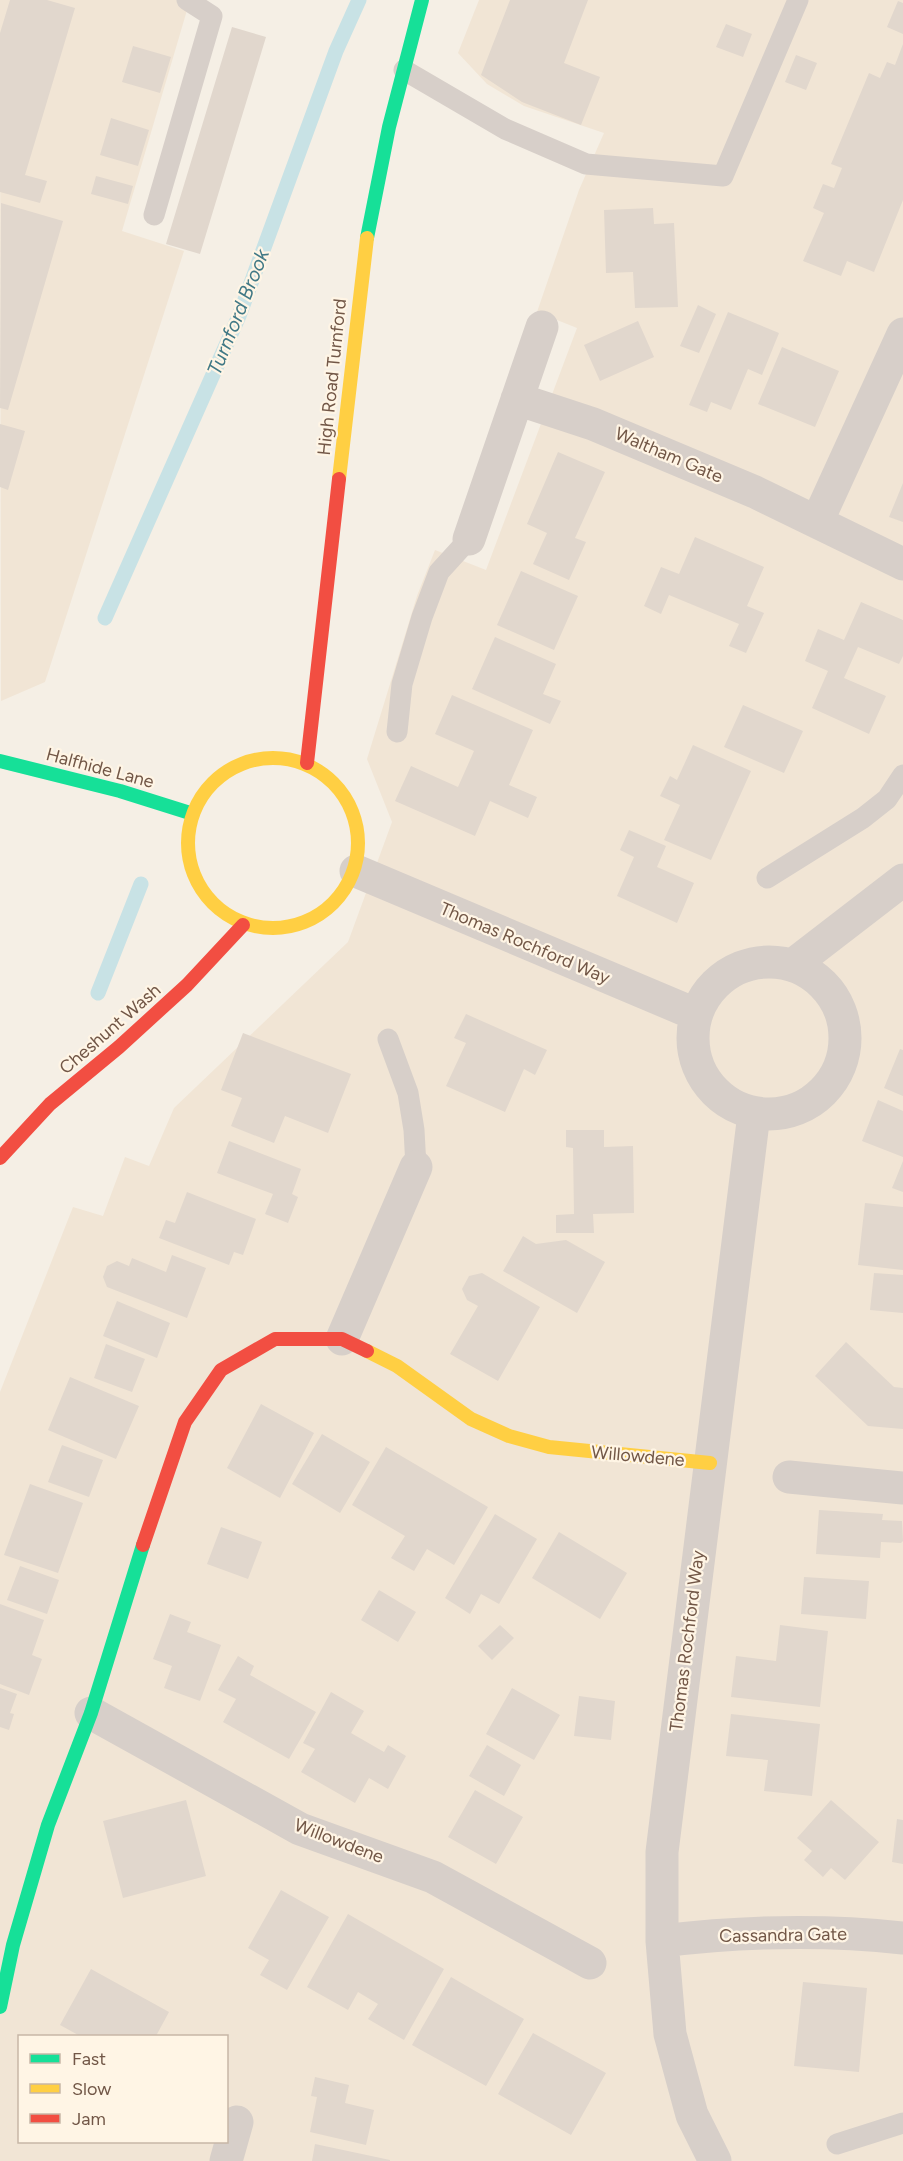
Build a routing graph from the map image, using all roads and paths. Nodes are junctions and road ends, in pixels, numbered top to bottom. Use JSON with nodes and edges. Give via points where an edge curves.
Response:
{"nodes":[{"id":1,"x":187,"y":0,"type":"edge"},
{"id":2,"x":422,"y":0,"type":"edge"},
{"id":3,"x":798,"y":0,"type":"edge"},
{"id":4,"x":404,"y":70,"type":"junction"},
{"id":5,"x":154,"y":215,"type":"dead end"},
{"id":6,"x":542,"y":327,"type":"dead end"},
{"id":7,"x":903,"y":334,"type":"edge"},
{"id":8,"x":517,"y":399,"type":"junction"},
{"id":9,"x":817,"y":522,"type":"junction"},
{"id":10,"x":469,"y":539,"type":"joint"},
{"id":11,"x":903,"y":564,"type":"edge"},
{"id":12,"x":397,"y":732,"type":"dead end"},
{"id":13,"x":0,"y":761,"type":"edge"},
{"id":14,"x":307,"y":763,"type":"junction"},
{"id":15,"x":903,"y":775,"type":"edge"},
{"id":16,"x":190,"y":813,"type":"junction"},
{"id":17,"x":356,"y":871,"type":"junction"},
{"id":18,"x":767,"y":878,"type":"dead end"},
{"id":19,"x":903,"y":880,"type":"edge"},
{"id":20,"x":243,"y":925,"type":"junction"},
{"id":21,"x":794,"y":964,"type":"junction"},
{"id":22,"x":695,"y":1014,"type":"junction"},
{"id":23,"x":388,"y":1039,"type":"dead end"},
{"id":24,"x":754,"y":1114,"type":"junction"},
{"id":25,"x":0,"y":1158,"type":"edge"},
{"id":26,"x":416,"y":1167,"type":"joint"},
{"id":27,"x":342,"y":1339,"type":"junction"},
{"id":28,"x":710,"y":1463,"type":"junction"},
{"id":29,"x":789,"y":1478,"type":"dead end"},
{"id":30,"x":903,"y":1488,"type":"edge"},
{"id":31,"x":91,"y":1713,"type":"junction"},
{"id":32,"x":903,"y":1938,"type":"edge"},
{"id":33,"x":662,"y":1941,"type":"junction"},
{"id":34,"x":590,"y":1963,"type":"dead end"},
{"id":35,"x":0,"y":2007,"type":"edge"},
{"id":36,"x":237,"y":2122,"type":"dead end"},
{"id":37,"x":903,"y":2123,"type":"edge"},
{"id":38,"x":837,"y":2144,"type":"dead end"},
{"id":39,"x":226,"y":2161,"type":"edge"},
{"id":40,"x":716,"y":2161,"type":"edge"}],
"edges":[{"from":1,"to":5,"type":"lane","via":[[212,16]]},
{"from":2,"to":4,"type":"main road","name":"High Road Turnford"},
{"from":3,"to":4,"type":"lane","via":[[723,176],[586,164],[505,129]]},
{"from":4,"to":14,"type":"main road","name":"High Road Turnford","via":[[365,247]]},
{"from":6,"to":8,"type":"street"},
{"from":7,"to":9,"type":"street"},
{"from":8,"to":9,"type":"street","name":"Waltham Gate","via":[[593,424]]},
{"from":8,"to":10,"type":"street"},
{"from":9,"to":11,"type":"street","name":"Waltham Gate"},
{"from":10,"to":12,"type":"lane","via":[[439,572],[402,684]]},
{"from":13,"to":16,"type":"main road","name":"Halfhide Lane"},
{"from":14,"to":16,"type":"main road","via":[[254,758],[210,782]]},
{"from":14,"to":17,"type":"main road","via":[[333,780],[357,822]]},
{"from":15,"to":18,"type":"lane","via":[[887,799],[863,818]]},
{"from":16,"to":20,"type":"main road","via":[[188,867],[204,898]]},
{"from":17,"to":20,"type":"main road","via":[[327,911],[299,927]]},
{"from":17,"to":22,"type":"street","name":"Thomas Rochford Way"},
{"from":19,"to":21,"type":"street"},
{"from":20,"to":25,"type":"main road","name":"Cheshunt Wash","via":[[187,985],[50,1104]]},
{"from":21,"to":22,"type":"street","via":[[751,962],[716,981]]},
{"from":21,"to":24,"type":"street","via":[[822,980],[843,1012],[843,1064],[823,1094],[799,1110]]},
{"from":22,"to":24,"type":"street","via":[[695,1061],[718,1097]]},
{"from":23,"to":26,"type":"lane","via":[[408,1093]]},
{"from":24,"to":28,"type":"street","name":"Thomas Rochford Way"},
{"from":26,"to":27,"type":"street"},
{"from":27,"to":28,"type":"main road","name":"Willowdene","via":[[397,1366],[471,1419],[509,1436],[549,1447]]},
{"from":27,"to":31,"type":"main road","name":"Willowdene","via":[[275,1339],[221,1370],[185,1422]]},
{"from":28,"to":33,"type":"street","name":"Thomas Rochford Way","via":[[662,1852]]},
{"from":29,"to":30,"type":"street"},
{"from":31,"to":34,"type":"street","name":"Willowdene","via":[[300,1829],[433,1877]]},
{"from":31,"to":35,"type":"main road","name":"Willowdene","via":[[48,1825],[13,1945]]},
{"from":32,"to":33,"type":"street","name":"Cassandra Gate","via":[[846,1932],[752,1932]]},
{"from":33,"to":40,"type":"street","name":"Thomas Rochford Way","via":[[670,2034],[692,2115]]},
{"from":36,"to":39,"type":"street"},
{"from":37,"to":38,"type":"lane"}]}
